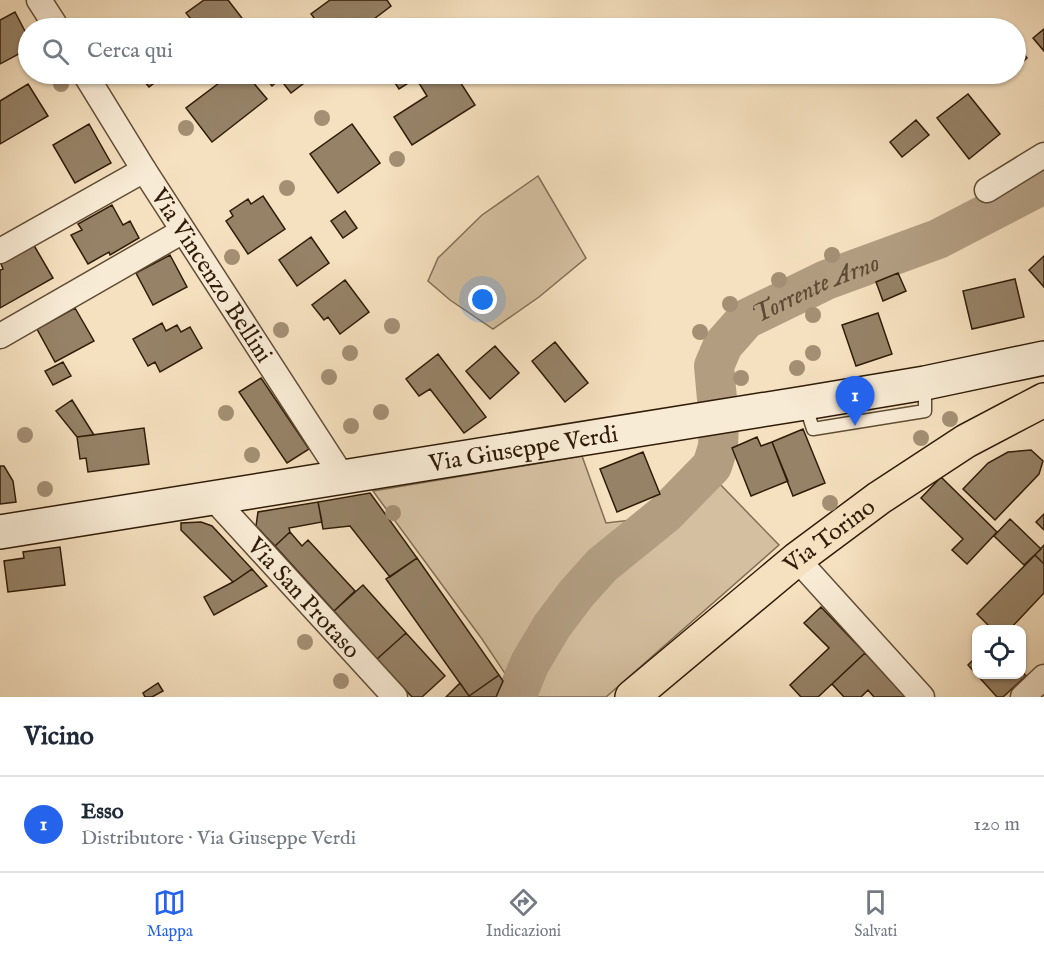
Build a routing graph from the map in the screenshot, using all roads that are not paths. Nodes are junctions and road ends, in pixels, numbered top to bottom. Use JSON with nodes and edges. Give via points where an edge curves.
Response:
{"nodes":[{"id":1,"x":39,"y":0,"type":"edge"},
{"id":2,"x":51,"y":18,"type":"edge"},
{"id":3,"x":91,"y":84,"type":"edge"},
{"id":4,"x":1044,"y":155,"type":"edge"},
{"id":5,"x":144,"y":170,"type":"junction"},
{"id":6,"x":987,"y":190,"type":"dead end"},
{"id":7,"x":183,"y":231,"type":"junction"},
{"id":8,"x":0,"y":251,"type":"edge"},
{"id":9,"x":0,"y":336,"type":"edge"},
{"id":10,"x":1044,"y":358,"type":"edge"},
{"id":11,"x":1044,"y":400,"type":"edge"},
{"id":12,"x":342,"y":476,"type":"junction"},
{"id":13,"x":213,"y":498,"type":"junction"},
{"id":14,"x":0,"y":532,"type":"edge"},
{"id":15,"x":797,"y":559,"type":"junction"},
{"id":16,"x":1044,"y":677,"type":"edge"},
{"id":17,"x":395,"y":697,"type":"edge"},
{"id":18,"x":632,"y":697,"type":"edge"},
{"id":19,"x":922,"y":697,"type":"edge"},
{"id":20,"x":1023,"y":697,"type":"edge"}],
"edges":[{"from":1,"to":2,"type":"street"},
{"from":3,"to":5,"type":"street","name":"Via Vincenzo Bellini"},
{"from":4,"to":6,"type":"street"},
{"from":5,"to":7,"type":"street","name":"Via Vincenzo Bellini"},
{"from":5,"to":8,"type":"street"},
{"from":7,"to":9,"type":"street"},
{"from":7,"to":12,"type":"street","name":"Via Vincenzo Bellini"},
{"from":10,"to":12,"type":"street","name":"Via Giuseppe Verdi","via":[[925,383]]},
{"from":11,"to":15,"type":"main road","name":"Via Torino","via":[[966,441],[879,498]]},
{"from":12,"to":13,"type":"street","name":"Via Giuseppe Verdi"},
{"from":13,"to":14,"type":"street","name":"Via Giuseppe Verdi"},
{"from":13,"to":17,"type":"street","name":"Via San Protaso"},
{"from":15,"to":18,"type":"main road","name":"Via Torino"},
{"from":15,"to":19,"type":"street"},
{"from":16,"to":20,"type":"street"}]}
